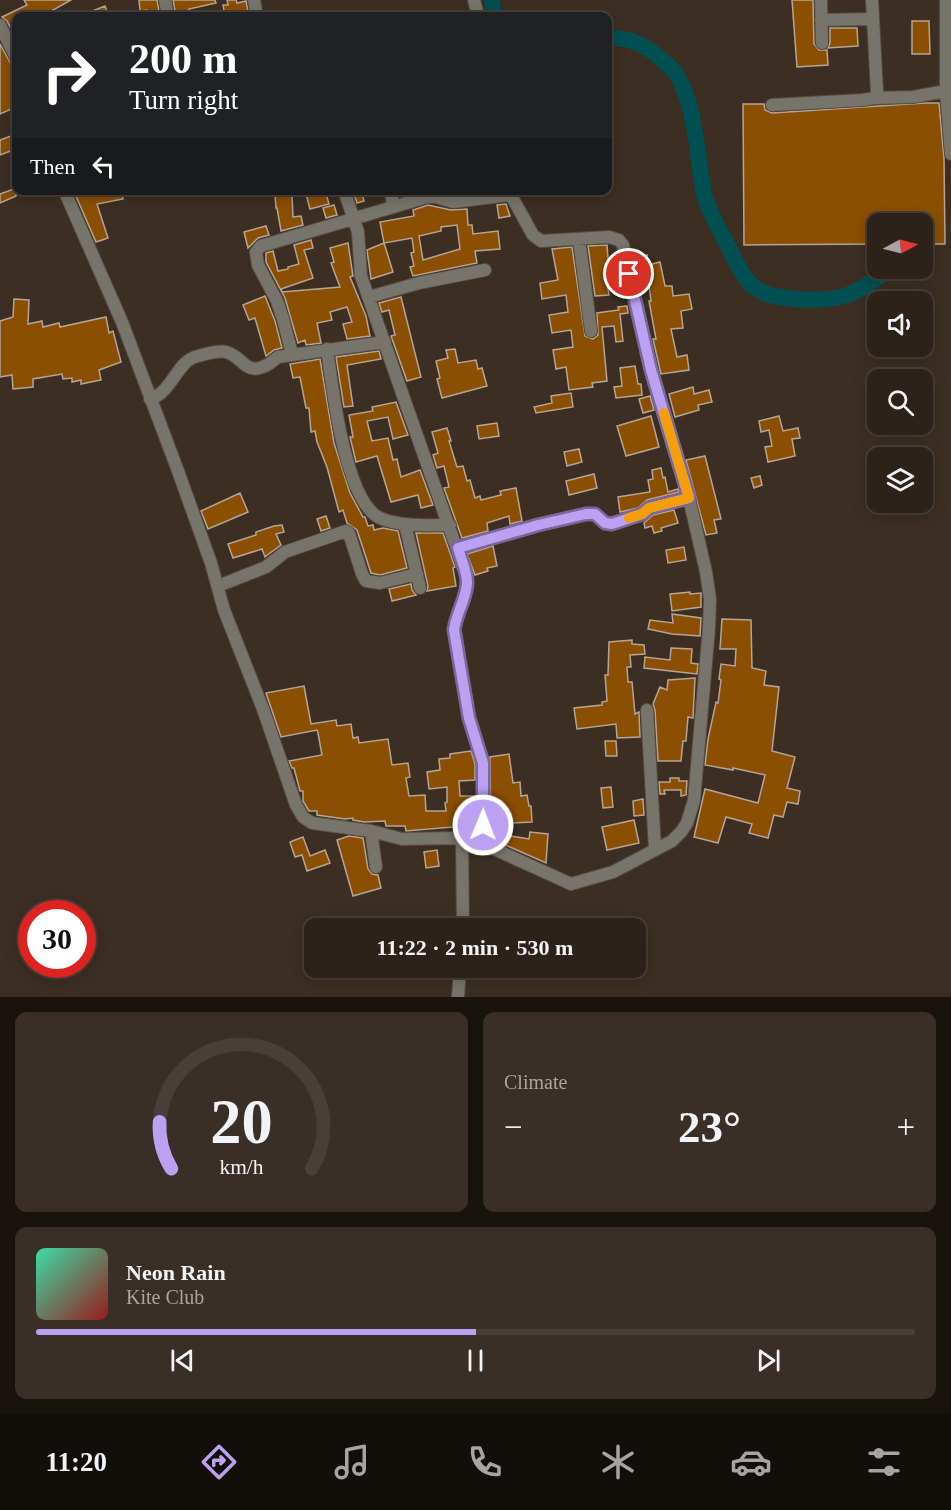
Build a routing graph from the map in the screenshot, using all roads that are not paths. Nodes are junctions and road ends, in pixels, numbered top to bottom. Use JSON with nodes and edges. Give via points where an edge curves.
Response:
{"nodes":[{"id":1,"x":821,"y":0,"type":"edge"},
{"id":2,"x":872,"y":0,"type":"edge"},
{"id":3,"x":946,"y":0,"type":"edge"},
{"id":4,"x":873,"y":19,"type":"junction"},
{"id":5,"x":821,"y":20,"type":"junction"},
{"id":6,"x":0,"y":25,"type":"edge"},
{"id":7,"x":822,"y":43,"type":"dead end"},
{"id":8,"x":12,"y":50,"type":"edge"},
{"id":9,"x":946,"y":91,"type":"junction"},
{"id":10,"x":875,"y":98,"type":"junction"},
{"id":11,"x":772,"y":105,"type":"dead end"},
{"id":12,"x":951,"y":154,"type":"edge"},
{"id":13,"x":66,"y":195,"type":"edge"},
{"id":14,"x":346,"y":195,"type":"edge"},
{"id":15,"x":391,"y":195,"type":"edge"},
{"id":16,"x":497,"y":195,"type":"edge"},
{"id":17,"x":510,"y":195,"type":"edge"},
{"id":18,"x":394,"y":206,"type":"junction"},
{"id":19,"x":355,"y":219,"type":"junction"},
{"id":20,"x":579,"y":239,"type":"junction"},
{"id":21,"x":485,"y":270,"type":"dead end"},
{"id":22,"x":369,"y":297,"type":"junction"},
{"id":23,"x":591,"y":331,"type":"dead end"},
{"id":24,"x":385,"y":342,"type":"junction"},
{"id":25,"x":327,"y":349,"type":"junction"},
{"id":26,"x":292,"y":354,"type":"junction"},
{"id":27,"x":150,"y":399,"type":"junction"},
{"id":28,"x":689,"y":498,"type":"junction"},
{"id":29,"x":405,"y":524,"type":"junction"},
{"id":30,"x":450,"y":525,"type":"junction"},
{"id":31,"x":458,"y":548,"type":"junction"},
{"id":32,"x":417,"y":574,"type":"junction"},
{"id":33,"x":218,"y":586,"type":"junction"},
{"id":34,"x":420,"y":588,"type":"dead end"},
{"id":35,"x":647,"y":710,"type":"dead end"},
{"id":36,"x":371,"y":831,"type":"junction"},
{"id":37,"x":462,"y":839,"type":"junction"},
{"id":38,"x":483,"y":844,"type":"junction"},
{"id":39,"x":655,"y":849,"type":"junction"},
{"id":40,"x":376,"y":867,"type":"dead end"},
{"id":41,"x":463,"y":918,"type":"edge"},
{"id":42,"x":459,"y":978,"type":"edge"},
{"id":43,"x":458,"y":997,"type":"edge"}],
"edges":[{"from":1,"to":5,"type":"street"},
{"from":2,"to":4,"type":"street"},
{"from":3,"to":9,"type":"street"},
{"from":4,"to":5,"type":"street"},
{"from":4,"to":10,"type":"street","via":[[878,92]]},
{"from":5,"to":7,"type":"street"},
{"from":6,"to":8,"type":"street"},
{"from":9,"to":10,"type":"street"},
{"from":9,"to":12,"type":"street"},
{"from":10,"to":11,"type":"street"},
{"from":13,"to":27,"type":"street","via":[[122,322]]},
{"from":14,"to":19,"type":"street"},
{"from":15,"to":18,"type":"street"},
{"from":16,"to":18,"type":"street","via":[[453,202],[432,196]]},
{"from":17,"to":20,"type":"street","via":[[537,238]]},
{"from":18,"to":19,"type":"street"},
{"from":19,"to":22,"type":"street","via":[[360,270]]},
{"from":19,"to":26,"type":"street","via":[[268,244],[256,252],[258,265],[277,301]]},
{"from":20,"to":23,"type":"street"},
{"from":20,"to":28,"type":"street","via":[[615,238],[622,245],[651,370]]},
{"from":21,"to":22,"type":"street"},
{"from":22,"to":24,"type":"street"},
{"from":24,"to":25,"type":"street"},
{"from":24,"to":30,"type":"street"},
{"from":25,"to":26,"type":"street"},
{"from":25,"to":29,"type":"street","via":[[344,447],[360,494],[379,518]]},
{"from":26,"to":27,"type":"street","via":[[253,369],[227,352],[195,356],[162,395]]},
{"from":27,"to":33,"type":"street"},
{"from":28,"to":31,"type":"street","via":[[649,508],[612,524],[595,514],[586,514]]},
{"from":28,"to":39,"type":"street","via":[[710,599],[694,800],[681,832]]},
{"from":29,"to":30,"type":"street"},
{"from":29,"to":32,"type":"street"},
{"from":30,"to":31,"type":"street"},
{"from":31,"to":38,"type":"street","via":[[467,585],[454,630],[469,718],[483,763]]},
{"from":32,"to":33,"type":"street","via":[[380,583],[366,581],[346,531],[285,552],[266,567]]},
{"from":32,"to":34,"type":"street"},
{"from":33,"to":36,"type":"street","via":[[299,811],[312,823]]},
{"from":35,"to":39,"type":"street"},
{"from":36,"to":37,"type":"street","via":[[402,838]]},
{"from":36,"to":40,"type":"street"},
{"from":37,"to":38,"type":"street"},
{"from":37,"to":41,"type":"street"},
{"from":38,"to":39,"type":"street","via":[[571,884],[613,873]]},
{"from":42,"to":43,"type":"street"}]}
